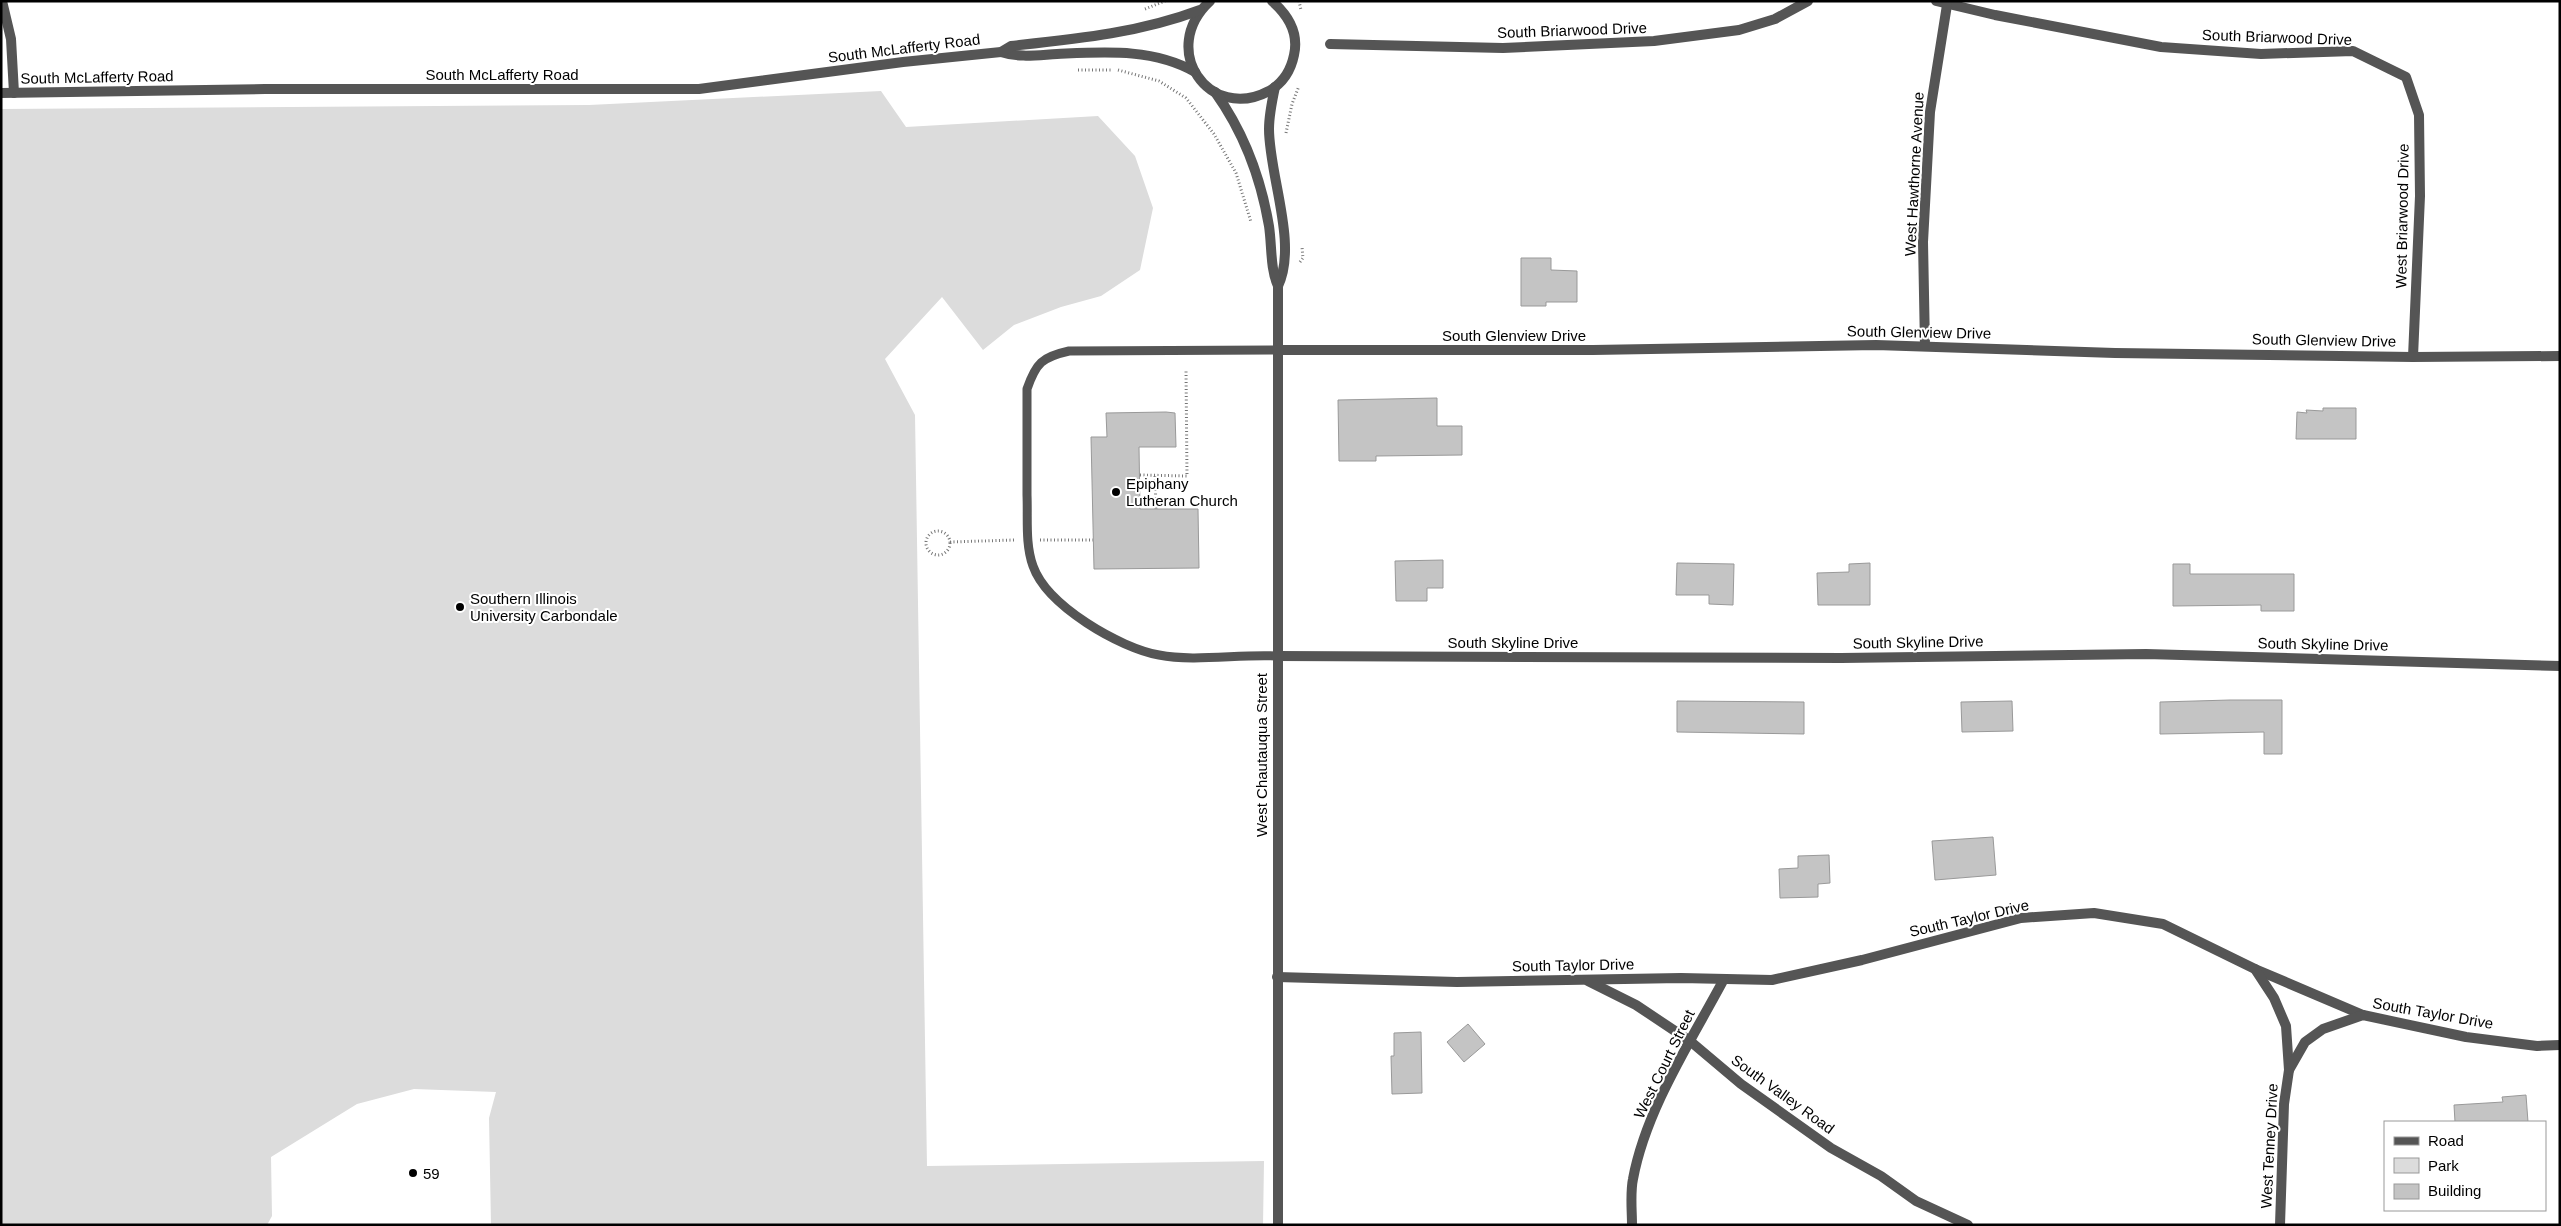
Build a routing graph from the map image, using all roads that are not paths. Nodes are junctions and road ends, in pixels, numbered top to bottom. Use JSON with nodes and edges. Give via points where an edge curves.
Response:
{"nodes":[{"id":1,"x":2,"y":1,"type":"edge"},
{"id":2,"x":1210,"y":1,"type":"edge"},
{"id":3,"x":1272,"y":1,"type":"edge"},
{"id":4,"x":1808,"y":1,"type":"edge"},
{"id":5,"x":1936,"y":1,"type":"edge"},
{"id":6,"x":1948,"y":5,"type":"junction"},
{"id":7,"x":1283,"y":6,"type":"edge"},
{"id":8,"x":1200,"y":10,"type":"junction"},
{"id":9,"x":1330,"y":44,"type":"dead end"},
{"id":10,"x":1000,"y":52,"type":"junction"},
{"id":11,"x":1195,"y":72,"type":"junction"},
{"id":12,"x":2406,"y":77,"type":"joint"},
{"id":13,"x":1275,"y":87,"type":"junction"},
{"id":14,"x":1215,"y":92,"type":"junction"},
{"id":15,"x":1,"y":93,"type":"edge"},
{"id":16,"x":14,"y":93,"type":"junction"},
{"id":17,"x":1278,"y":286,"type":"junction"},
{"id":18,"x":1925,"y":346,"type":"junction"},
{"id":19,"x":1278,"y":350,"type":"junction"},
{"id":20,"x":2560,"y":356,"type":"edge"},
{"id":21,"x":2413,"y":357,"type":"junction"},
{"id":22,"x":1276,"y":656,"type":"junction"},
{"id":23,"x":2560,"y":666,"type":"edge"},
{"id":24,"x":2255,"y":969,"type":"junction"},
{"id":25,"x":1277,"y":977,"type":"junction"},
{"id":26,"x":1724,"y":979,"type":"junction"},
{"id":27,"x":1585,"y":980,"type":"junction"},
{"id":28,"x":2363,"y":1015,"type":"junction"},
{"id":29,"x":1690,"y":1041,"type":"junction"},
{"id":30,"x":2560,"y":1045,"type":"edge"},
{"id":31,"x":2289,"y":1070,"type":"junction"},
{"id":32,"x":1278,"y":1225,"type":"edge"},
{"id":33,"x":1632,"y":1225,"type":"edge"},
{"id":34,"x":1968,"y":1225,"type":"edge"},
{"id":35,"x":2280,"y":1225,"type":"edge"}],
"edges":[{"from":1,"to":16,"type":"street","via":[[11,38]]},
{"from":2,"to":8,"type":"street","name":"West Chautauqua Street"},
{"from":3,"to":7,"type":"street","name":"West Chautauqua Street"},
{"from":4,"to":9,"type":"street","name":"South Briarwood Drive","via":[[1775,19],[1739,30],[1654,41],[1503,48]]},
{"from":5,"to":6,"type":"street","name":"South Briarwood Drive"},
{"from":6,"to":12,"type":"street","name":"South Briarwood Drive","via":[[2161,47],[2261,54],[2353,51]]},
{"from":6,"to":18,"type":"street","name":"West Hawthorne Avenue","via":[[1930,112],[1923,242]]},
{"from":7,"to":13,"type":"street","name":"West Chautauqua Street","via":[[1294,30],[1295,51],[1289,71]]},
{"from":8,"to":10,"type":"street","name":"South McLafferty Road","via":[[1128,32],[1011,46]]},
{"from":8,"to":11,"type":"street","name":"West Chautauqua Street","via":[[1191,25],[1188,42],[1188,56]]},
{"from":10,"to":11,"type":"street","name":"South McLafferty Road","via":[[1013,56],[1089,52],[1144,54],[1171,60]]},
{"from":10,"to":16,"type":"street","name":"South McLafferty Road","via":[[699,89],[265,89]]},
{"from":11,"to":14,"type":"street","name":"West Chautauqua Street"},
{"from":12,"to":21,"type":"street","name":"West Briarwood Drive","via":[[2418,115],[2420,196]]},
{"from":13,"to":14,"type":"street","name":"West Chautauqua Street","via":[[1260,96],[1243,99]]},
{"from":13,"to":17,"type":"street","name":"West Chautauqua Street","via":[[1269,130],[1283,240],[1284,273]]},
{"from":14,"to":17,"type":"street","name":"West Chautauqua Street","via":[[1234,122],[1258,181],[1269,227],[1273,275]]},
{"from":15,"to":16,"type":"street","name":"South McLafferty Road"},
{"from":17,"to":19,"type":"street","name":"West Chautauqua Street"},
{"from":18,"to":19,"type":"street","name":"South Glenview Drive"},
{"from":18,"to":21,"type":"street","name":"South Glenview Drive","via":[[2115,353]]},
{"from":19,"to":22,"type":"street","name":"West Chautauqua Street"},
{"from":19,"to":22,"type":"lane","via":[[1070,351],[1053,354],[1041,361],[1034,369],[1027,389],[1029,540],[1033,567],[1050,592],[1094,629],[1124,644],[1159,655],[1183,658],[1245,654]]},
{"from":20,"to":21,"type":"street","name":"South Glenview Drive"},
{"from":22,"to":23,"type":"street","name":"South Skyline Drive","via":[[1841,658],[2146,654]]},
{"from":22,"to":25,"type":"street","name":"West Chautauqua Street"},
{"from":24,"to":26,"type":"street","name":"South Taylor Drive","via":[[2163,924],[2094,913],[2021,918],[1772,980]]},
{"from":24,"to":28,"type":"street","name":"South Taylor Drive"},
{"from":24,"to":31,"type":"street","via":[[2274,998],[2286,1026]]},
{"from":25,"to":27,"type":"street","name":"South Taylor Drive","via":[[1457,982]]},
{"from":25,"to":32,"type":"street","name":"West Chautauqua Street"},
{"from":26,"to":27,"type":"street","name":"South Taylor Drive"},
{"from":26,"to":29,"type":"street","name":"West Court Street"},
{"from":27,"to":29,"type":"street","name":"South Valley Road","via":[[1636,1005]]},
{"from":28,"to":30,"type":"street","name":"South Taylor Drive","via":[[2466,1037],[2537,1046]]},
{"from":28,"to":31,"type":"street","name":"South Taylor Drive","via":[[2323,1029],[2305,1042]]},
{"from":29,"to":33,"type":"street","name":"West Court Street","via":[[1646,1133],[1632,1180]]},
{"from":29,"to":34,"type":"street","name":"South Valley Road","via":[[1741,1084],[1831,1148],[1881,1176],[1916,1201]]},
{"from":31,"to":35,"type":"street","name":"West Tenney Drive","via":[[2284,1104]]}]}
